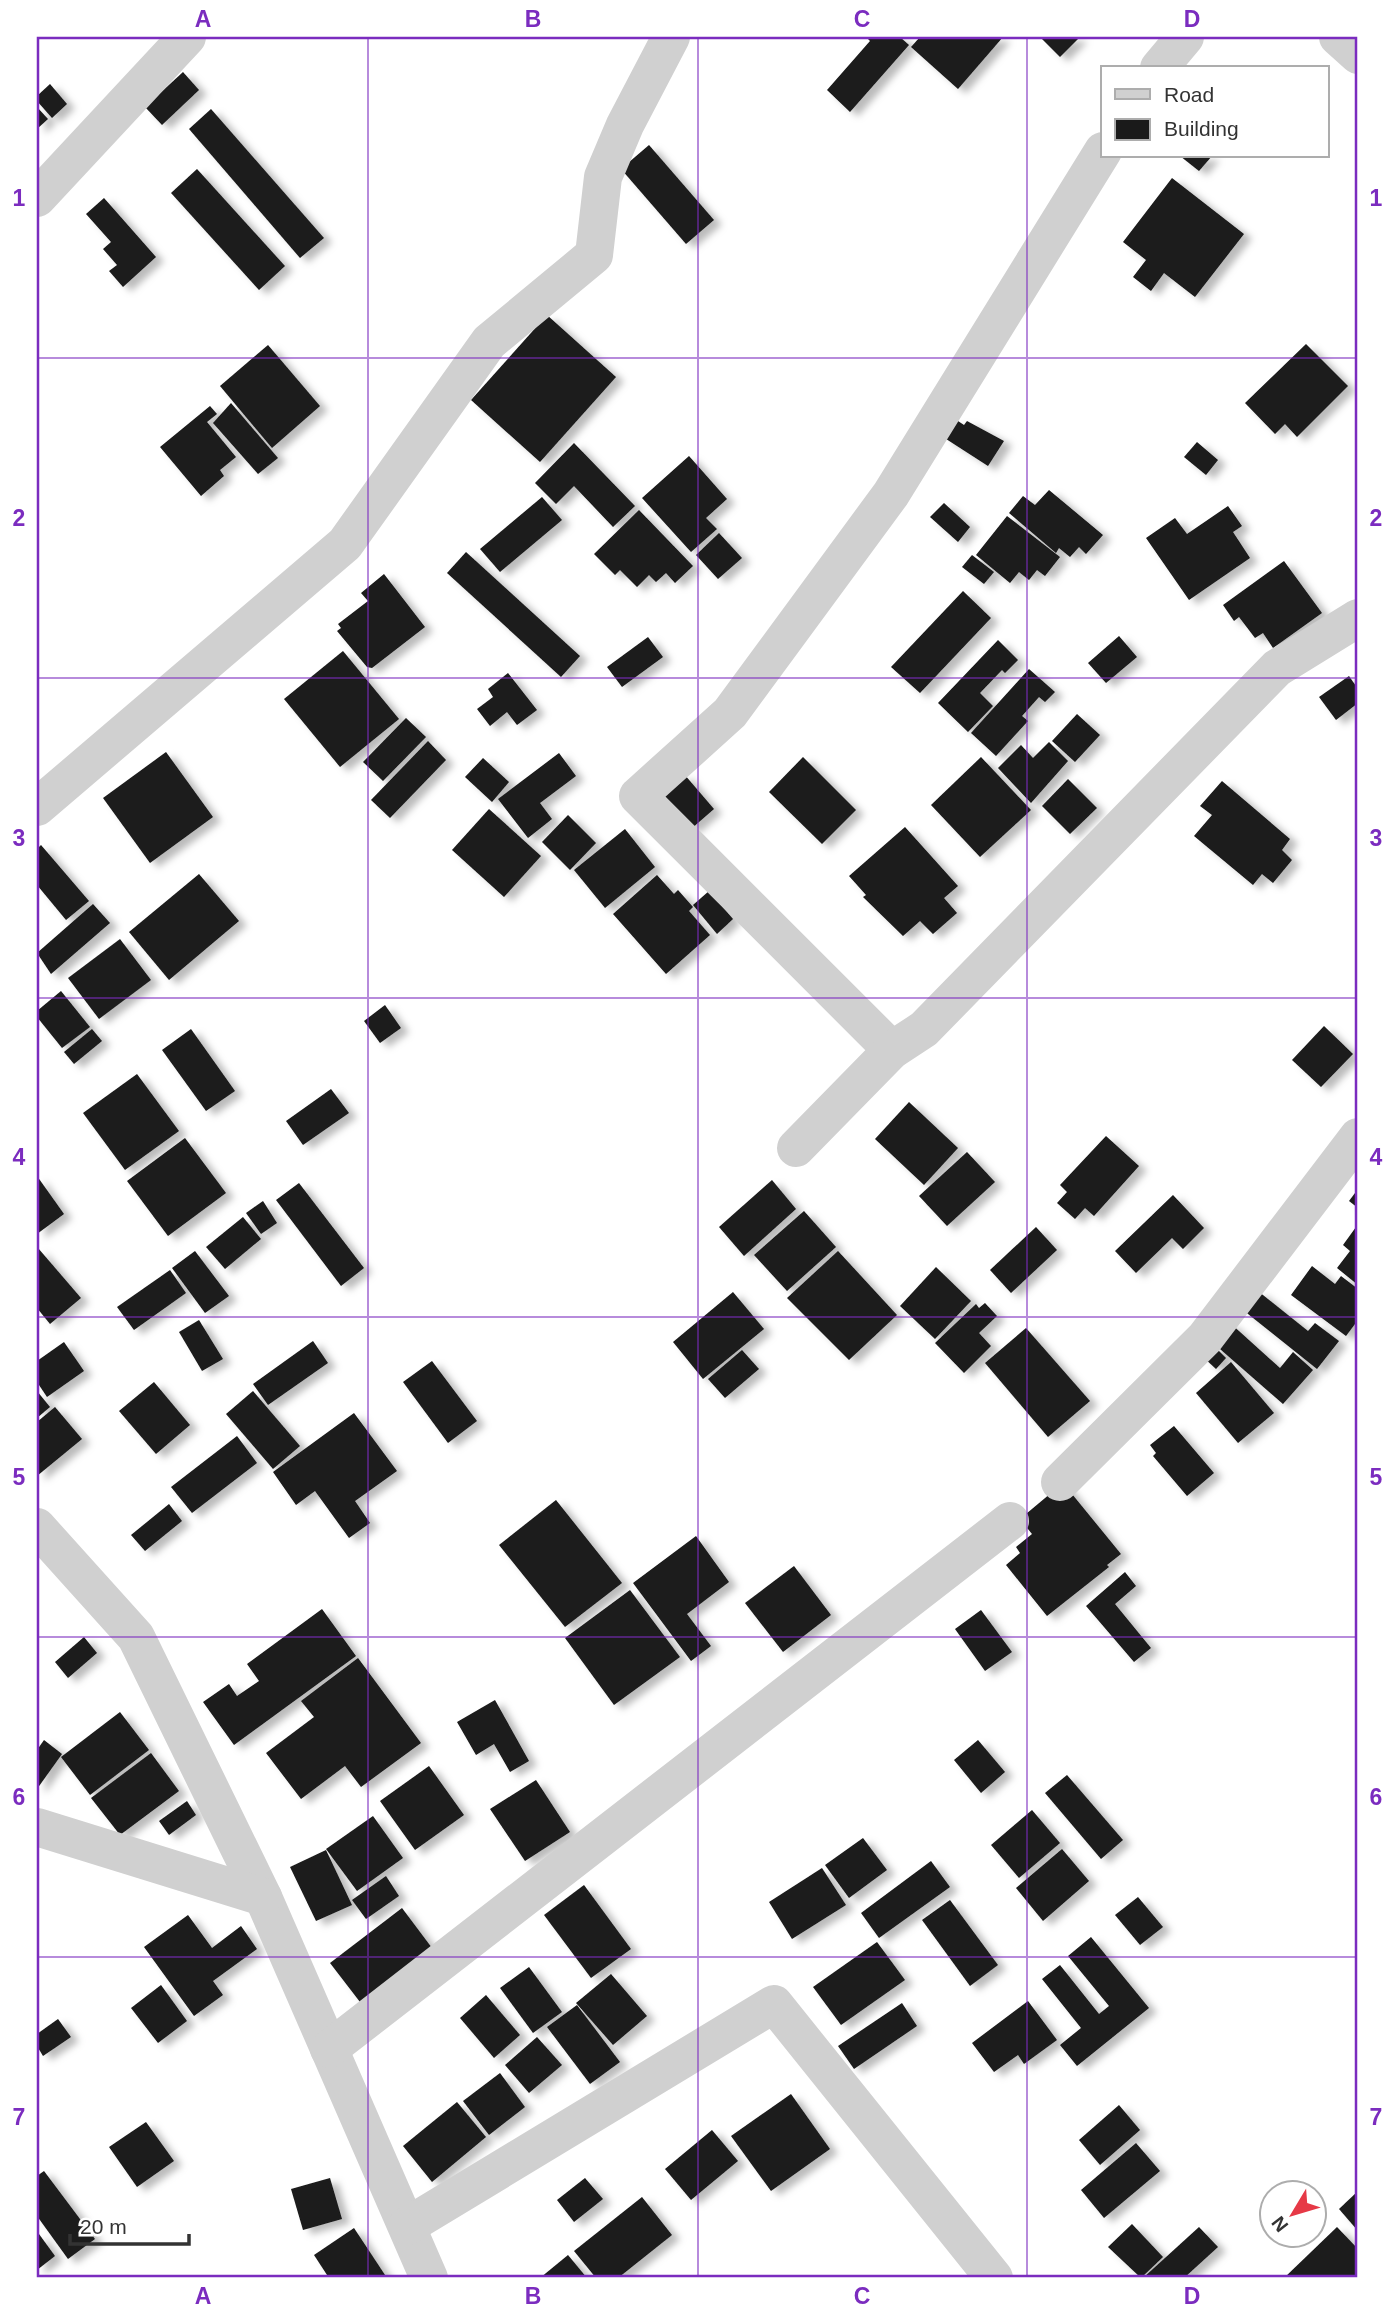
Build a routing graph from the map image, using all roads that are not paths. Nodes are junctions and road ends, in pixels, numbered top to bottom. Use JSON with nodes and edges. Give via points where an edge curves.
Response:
{"nodes":[{"id":1,"x":187,"y":37,"type":"edge"},
{"id":2,"x":671,"y":37,"type":"edge"},
{"id":3,"x":1185,"y":37,"type":"edge"},
{"id":4,"x":1338,"y":37,"type":"edge"},
{"id":5,"x":1358,"y":55,"type":"edge"},
{"id":6,"x":1162,"y":66,"type":"edge"},
{"id":7,"x":1101,"y":154,"type":"edge"},
{"id":8,"x":37,"y":198,"type":"edge"},
{"id":9,"x":1358,"y":618,"type":"edge"},
{"id":10,"x":37,"y":807,"type":"edge"},
{"id":11,"x":892,"y":1050,"type":"junction"},
{"id":12,"x":1358,"y":1137,"type":"edge"},
{"id":13,"x":796,"y":1148,"type":"dead end"},
{"id":14,"x":1060,"y":1482,"type":"dead end"},
{"id":15,"x":1010,"y":1521,"type":"dead end"},
{"id":16,"x":37,"y":1527,"type":"edge"},
{"id":17,"x":37,"y":1827,"type":"edge"},
{"id":18,"x":263,"y":1897,"type":"junction"},
{"id":19,"x":329,"y":2049,"type":"junction"},
{"id":20,"x":407,"y":2226,"type":"junction"},
{"id":21,"x":429,"y":2278,"type":"edge"},
{"id":22,"x":994,"y":2278,"type":"edge"}],
"edges":[{"from":1,"to":8,"type":"street"},
{"from":2,"to":10,"type":"street","via":[[603,177],[594,255],[489,342],[345,544]]},
{"from":3,"to":6,"type":"street"},
{"from":4,"to":5,"type":"street"},
{"from":7,"to":11,"type":"street","via":[[891,494],[730,713],[638,796]]},
{"from":9,"to":11,"type":"street","via":[[1277,668],[924,1029]]},
{"from":11,"to":13,"type":"street"},
{"from":12,"to":14,"type":"street","via":[[1205,1338]]},
{"from":15,"to":19,"type":"street"},
{"from":16,"to":18,"type":"street","via":[[136,1637]]},
{"from":17,"to":18,"type":"street"},
{"from":18,"to":19,"type":"street"},
{"from":19,"to":20,"type":"street"},
{"from":20,"to":21,"type":"street"},
{"from":20,"to":22,"type":"street","via":[[774,2004]]}]}
